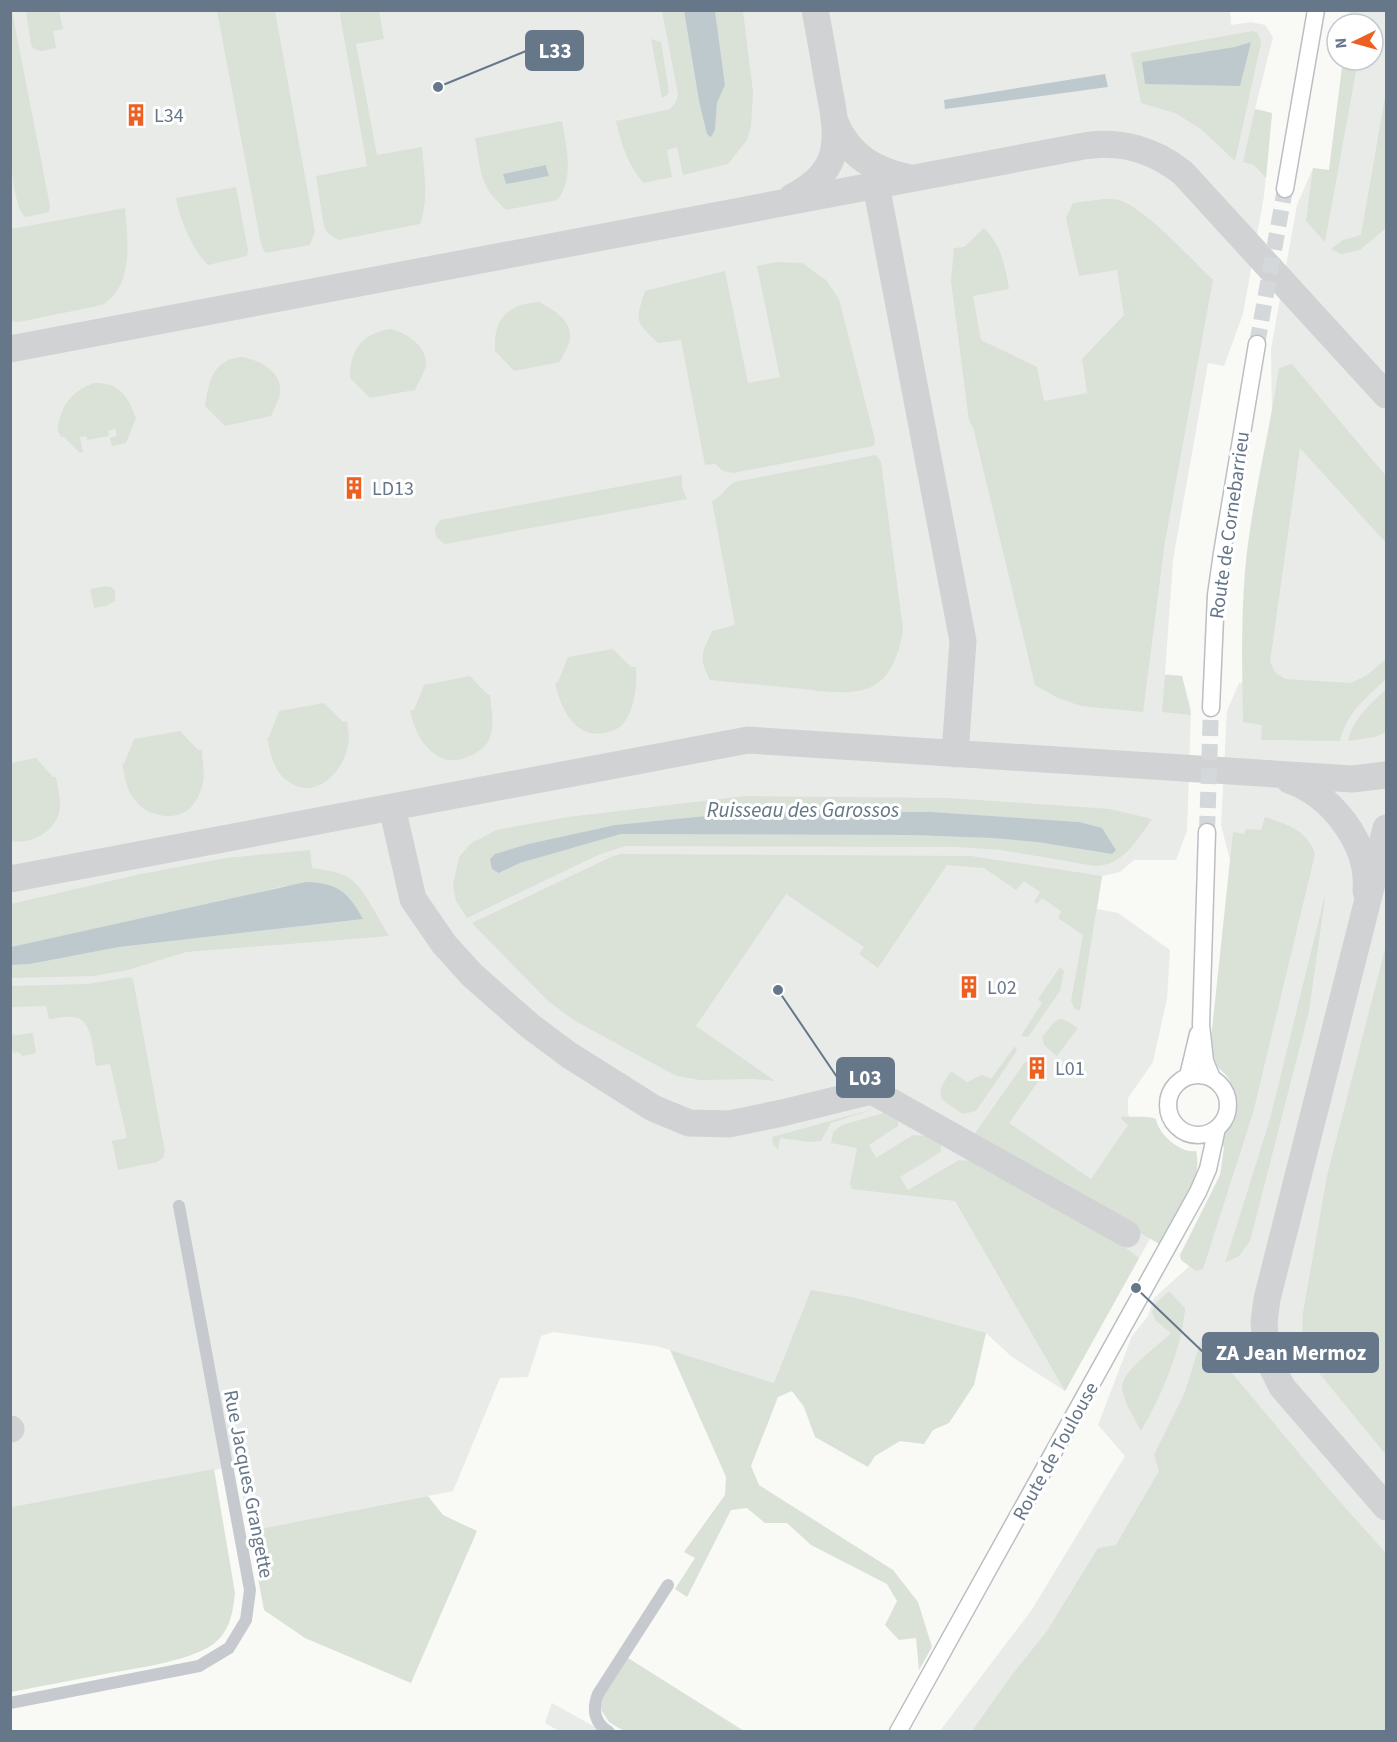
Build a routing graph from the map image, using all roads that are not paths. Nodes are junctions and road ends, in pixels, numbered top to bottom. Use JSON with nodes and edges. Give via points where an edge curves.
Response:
{"nodes":[{"id":1,"x":1316,"y":10,"type":"edge"},
{"id":2,"x":1285,"y":189,"type":"tunnel mouth"},
{"id":3,"x":1257,"y":344,"type":"tunnel mouth"},
{"id":4,"x":1211,"y":708,"type":"tunnel mouth"},
{"id":5,"x":1207,"y":832,"type":"tunnel mouth"},
{"id":6,"x":1201,"y":1025,"type":"junction"},
{"id":7,"x":1188,"y":1076,"type":"junction"},
{"id":8,"x":1212,"y":1078,"type":"junction"},
{"id":9,"x":1217,"y":1128,"type":"junction"},
{"id":10,"x":1191,"y":1135,"type":"junction"},
{"id":11,"x":1208,"y":1169,"type":"junction"},
{"id":12,"x":178,"y":1206,"type":"dead end"},
{"id":13,"x":668,"y":1585,"type":"dead end"},
{"id":14,"x":10,"y":1703,"type":"edge"},
{"id":15,"x":609,"y":1731,"type":"edge"},
{"id":16,"x":898,"y":1731,"type":"edge"}],
"edges":[{"from":1,"to":2,"type":"main road"},
{"from":3,"to":4,"type":"main road","name":"Route de Cornebarrieu","via":[[1216,596]]},
{"from":5,"to":6,"type":"main road"},
{"from":6,"to":7,"type":"main road"},
{"from":6,"to":8,"type":"main road","via":[[1205,1061]]},
{"from":7,"to":8,"type":"main road"},
{"from":7,"to":10,"type":"main road","via":[[1170,1092],[1168,1109],[1175,1125]]},
{"from":8,"to":9,"type":"main road","via":[[1224,1090],[1228,1106]]},
{"from":9,"to":10,"type":"main road","via":[[1205,1135]]},
{"from":9,"to":11,"type":"main road","name":"Route de Toulouse"},
{"from":10,"to":11,"type":"main road","via":[[1202,1148]]},
{"from":11,"to":16,"type":"main road","name":"Route de Toulouse"},
{"from":12,"to":14,"type":"street","name":"Rue Jacques Grangette","via":[[250,1590],[246,1620],[229,1648],[199,1666]]},
{"from":13,"to":15,"type":"street","via":[[594,1704],[594,1715]]}]}
